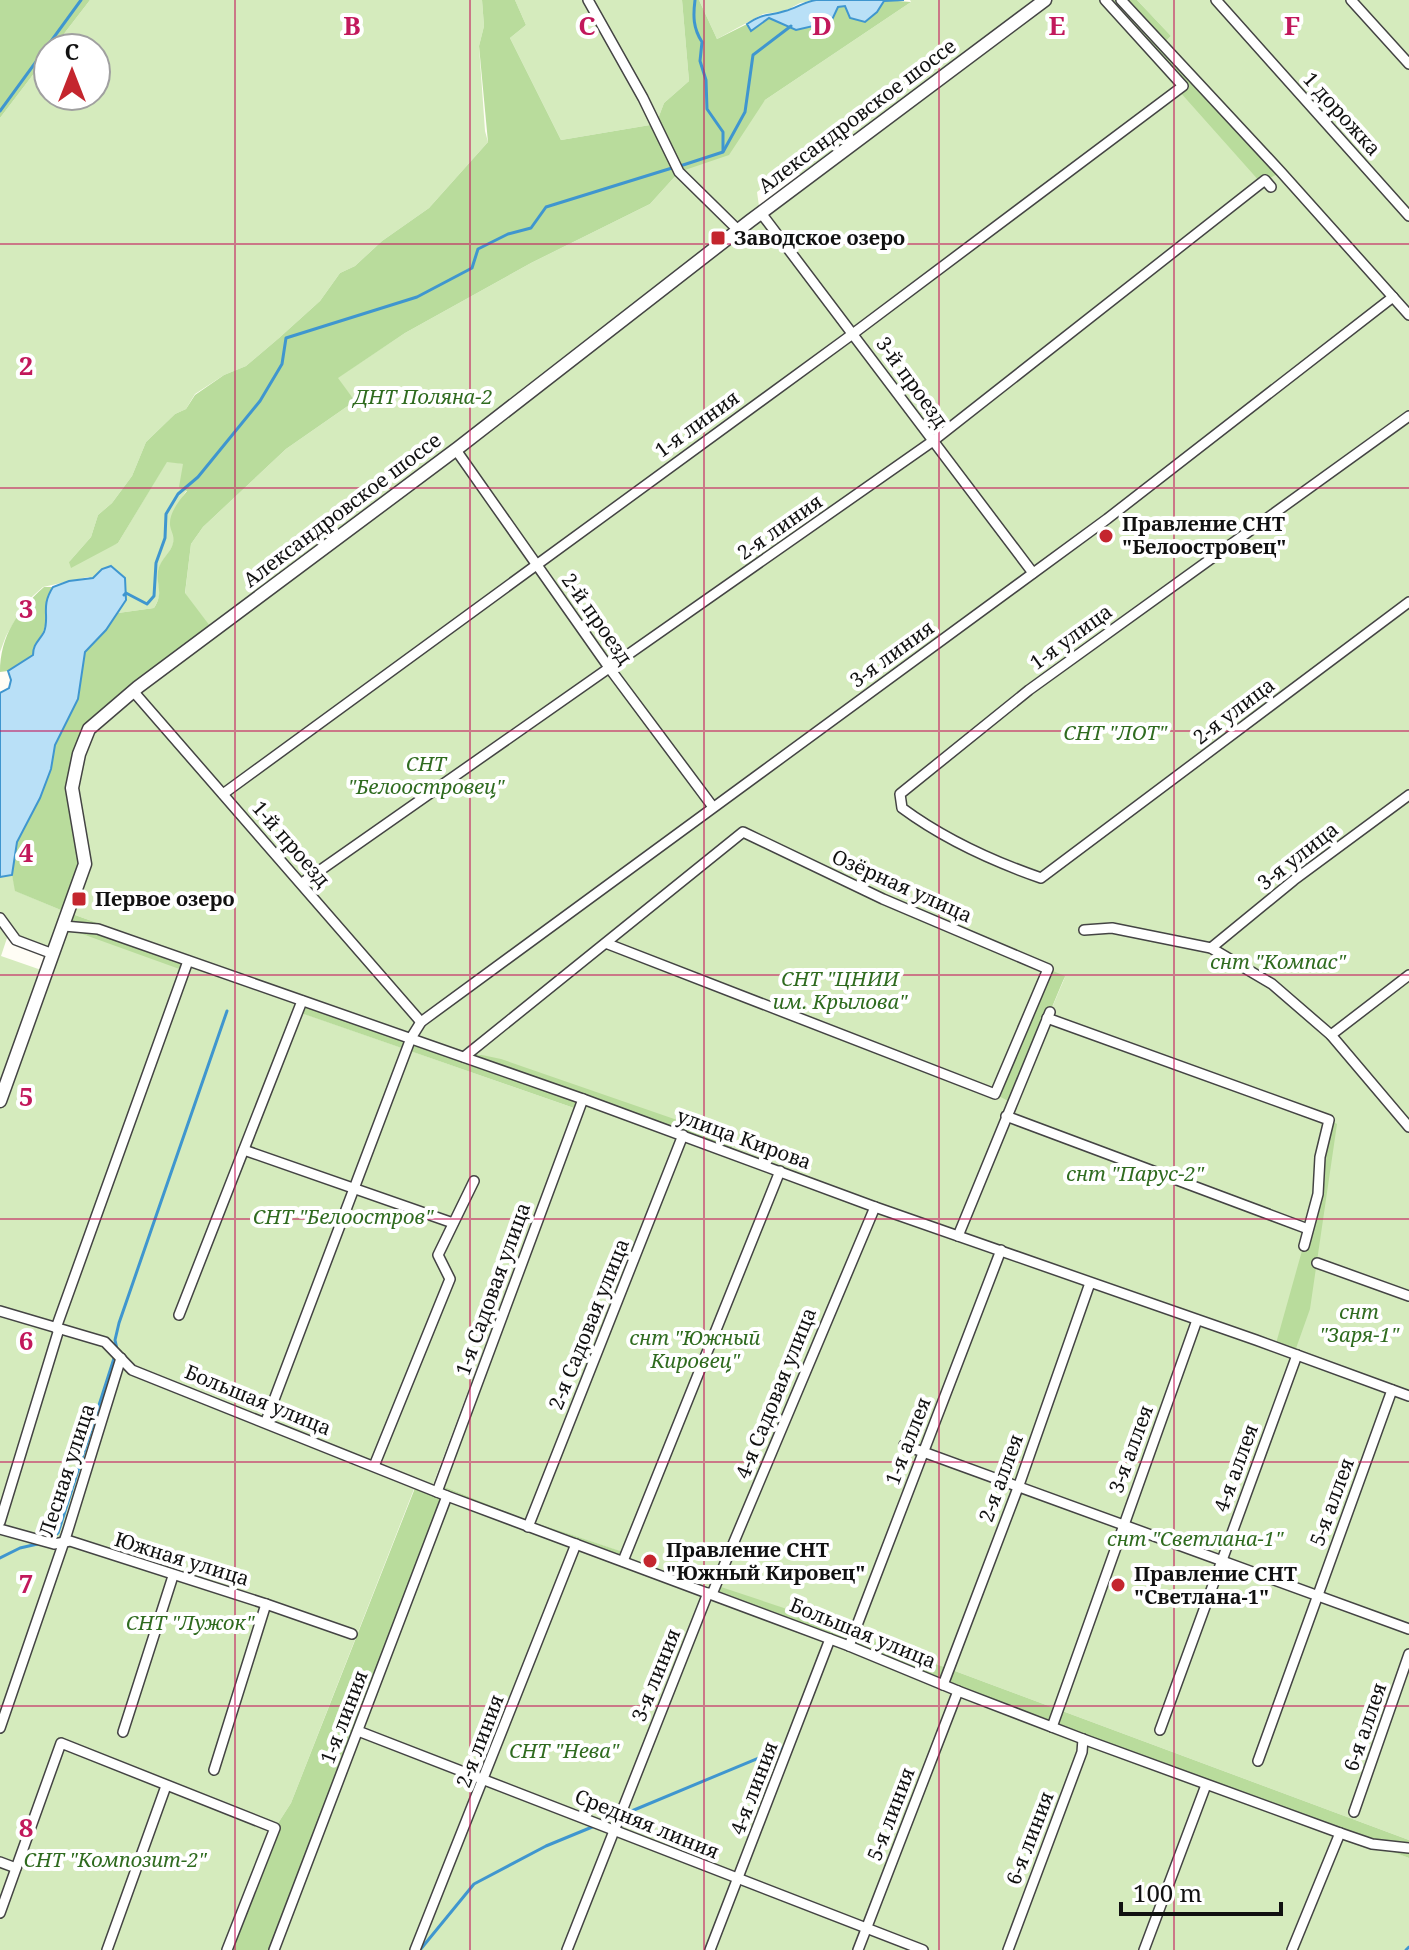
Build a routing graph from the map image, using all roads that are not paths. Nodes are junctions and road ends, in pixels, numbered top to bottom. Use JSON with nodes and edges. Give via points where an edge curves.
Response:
{"nodes":[{"id":1,"x":588,"y":0,"type":"edge"},
{"id":2,"x":1045,"y":0,"type":"edge"},
{"id":3,"x":1105,"y":0,"type":"edge"},
{"id":4,"x":1121,"y":0,"type":"edge"},
{"id":5,"x":1216,"y":0,"type":"edge"},
{"id":6,"x":1351,"y":0,"type":"edge"},
{"id":7,"x":1409,"y":64,"type":"edge"},
{"id":8,"x":1268,"y":184,"type":"dead end"},
{"id":9,"x":761,"y":213,"type":"junction"},
{"id":10,"x":1409,"y":216,"type":"edge"},
{"id":11,"x":738,"y":230,"type":"junction"},
{"id":12,"x":1393,"y":297,"type":"junction"},
{"id":13,"x":1409,"y":315,"type":"edge"},
{"id":14,"x":854,"y":333,"type":"junction"},
{"id":15,"x":1409,"y":416,"type":"edge"},
{"id":16,"x":933,"y":441,"type":"junction"},
{"id":17,"x":456,"y":450,"type":"junction"},
{"id":18,"x":536,"y":563,"type":"junction"},
{"id":19,"x":1033,"y":573,"type":"junction"},
{"id":20,"x":1409,"y":602,"type":"edge"},
{"id":21,"x":610,"y":669,"type":"junction"},
{"id":22,"x":133,"y":691,"type":"junction"},
{"id":23,"x":223,"y":794,"type":"junction"},
{"id":24,"x":1409,"y":795,"type":"edge"},
{"id":25,"x":713,"y":807,"type":"junction"},
{"id":26,"x":1041,"y":878,"type":"joint"},
{"id":27,"x":302,"y":883,"type":"junction"},
{"id":28,"x":0,"y":918,"type":"edge"},
{"id":29,"x":64,"y":926,"type":"junction"},
{"id":30,"x":1084,"y":930,"type":"dead end"},
{"id":31,"x":608,"y":944,"type":"junction"},
{"id":32,"x":1211,"y":948,"type":"junction"},
{"id":33,"x":53,"y":954,"type":"junction"},
{"id":34,"x":188,"y":961,"type":"junction"},
{"id":35,"x":1409,"y":975,"type":"edge"},
{"id":36,"x":302,"y":1001,"type":"junction"},
{"id":37,"x":421,"y":1022,"type":"junction"},
{"id":38,"x":1331,"y":1035,"type":"junction"},
{"id":39,"x":411,"y":1038,"type":"junction"},
{"id":40,"x":464,"y":1057,"type":"junction"},
{"id":41,"x":583,"y":1099,"type":"junction"},
{"id":42,"x":0,"y":1101,"type":"edge"},
{"id":43,"x":1006,"y":1116,"type":"junction"},
{"id":44,"x":1409,"y":1127,"type":"edge"},
{"id":45,"x":683,"y":1135,"type":"junction"},
{"id":46,"x":244,"y":1150,"type":"junction"},
{"id":47,"x":780,"y":1171,"type":"junction"},
{"id":48,"x":474,"y":1181,"type":"dead end"},
{"id":49,"x":354,"y":1188,"type":"junction"},
{"id":50,"x":875,"y":1207,"type":"junction"},
{"id":51,"x":453,"y":1223,"type":"junction"},
{"id":52,"x":1308,"y":1229,"type":"junction"},
{"id":53,"x":958,"y":1236,"type":"junction"},
{"id":54,"x":1304,"y":1246,"type":"dead end"},
{"id":55,"x":1001,"y":1250,"type":"junction"},
{"id":56,"x":1317,"y":1263,"type":"dead end"},
{"id":57,"x":1090,"y":1283,"type":"junction"},
{"id":58,"x":1409,"y":1296,"type":"edge"},
{"id":59,"x":0,"y":1311,"type":"edge"},
{"id":60,"x":179,"y":1315,"type":"dead end"},
{"id":61,"x":1197,"y":1320,"type":"junction"},
{"id":62,"x":58,"y":1328,"type":"junction"},
{"id":63,"x":1297,"y":1355,"type":"junction"},
{"id":64,"x":120,"y":1360,"type":"junction"},
{"id":65,"x":1392,"y":1390,"type":"junction"},
{"id":66,"x":1409,"y":1396,"type":"edge"},
{"id":67,"x":266,"y":1421,"type":"junction"},
{"id":68,"x":904,"y":1445,"type":"dead end"},
{"id":69,"x":923,"y":1451,"type":"junction"},
{"id":70,"x":374,"y":1466,"type":"junction"},
{"id":71,"x":1019,"y":1485,"type":"junction"},
{"id":72,"x":442,"y":1494,"type":"junction"},
{"id":73,"x":0,"y":1522,"type":"edge"},
{"id":74,"x":1123,"y":1523,"type":"junction"},
{"id":75,"x":528,"y":1527,"type":"junction"},
{"id":76,"x":0,"y":1529,"type":"edge"},
{"id":77,"x":64,"y":1542,"type":"junction"},
{"id":78,"x":576,"y":1544,"type":"junction"},
{"id":79,"x":623,"y":1561,"type":"junction"},
{"id":80,"x":1222,"y":1561,"type":"junction"},
{"id":81,"x":173,"y":1576,"type":"junction"},
{"id":82,"x":710,"y":1594,"type":"junction"},
{"id":83,"x":1317,"y":1597,"type":"junction"},
{"id":84,"x":266,"y":1604,"type":"junction"},
{"id":85,"x":1409,"y":1629,"type":"edge"},
{"id":86,"x":352,"y":1634,"type":"dead end"},
{"id":87,"x":830,"y":1639,"type":"junction"},
{"id":88,"x":849,"y":1646,"type":"junction"},
{"id":89,"x":1409,"y":1654,"type":"edge"},
{"id":90,"x":943,"y":1685,"type":"junction"},
{"id":91,"x":958,"y":1691,"type":"junction"},
{"id":92,"x":1052,"y":1727,"type":"junction"},
{"id":93,"x":0,"y":1728,"type":"edge"},
{"id":94,"x":1160,"y":1730,"type":"dead end"},
{"id":95,"x":358,"y":1731,"type":"junction"},
{"id":96,"x":123,"y":1732,"type":"dead end"},
{"id":97,"x":1083,"y":1739,"type":"junction"},
{"id":98,"x":1258,"y":1761,"type":"dead end"},
{"id":99,"x":214,"y":1770,"type":"dead end"},
{"id":100,"x":485,"y":1779,"type":"junction"},
{"id":101,"x":1206,"y":1785,"type":"junction"},
{"id":102,"x":166,"y":1786,"type":"junction"},
{"id":103,"x":1354,"y":1812,"type":"dead end"},
{"id":104,"x":613,"y":1829,"type":"junction"},
{"id":105,"x":1340,"y":1833,"type":"junction"},
{"id":106,"x":1409,"y":1848,"type":"edge"},
{"id":107,"x":0,"y":1862,"type":"edge"},
{"id":108,"x":16,"y":1868,"type":"junction"},
{"id":109,"x":738,"y":1880,"type":"junction"},
{"id":110,"x":0,"y":1913,"type":"edge"},
{"id":111,"x":867,"y":1928,"type":"junction"},
{"id":112,"x":107,"y":1950,"type":"edge"},
{"id":113,"x":227,"y":1950,"type":"edge"},
{"id":114,"x":274,"y":1950,"type":"edge"},
{"id":115,"x":415,"y":1950,"type":"edge"},
{"id":116,"x":567,"y":1950,"type":"edge"},
{"id":117,"x":710,"y":1950,"type":"edge"},
{"id":118,"x":858,"y":1950,"type":"edge"},
{"id":119,"x":923,"y":1950,"type":"edge"},
{"id":120,"x":1008,"y":1950,"type":"edge"},
{"id":121,"x":1144,"y":1950,"type":"edge"},
{"id":122,"x":1292,"y":1950,"type":"edge"}],
"edges":[{"from":1,"to":11,"type":"street","via":[[679,172]]},
{"from":2,"to":9,"type":"street","name":"Александровское шоссе"},
{"from":3,"to":14,"type":"street","name":"1-я линия","via":[[1183,86]]},
{"from":4,"to":12,"type":"street"},
{"from":5,"to":10,"type":"street","name":"1 дорожка"},
{"from":6,"to":7,"type":"street"},
{"from":8,"to":16,"type":"street","name":"2-я линия"},
{"from":9,"to":11,"type":"street","name":"Александровское шоссе"},
{"from":9,"to":14,"type":"street","name":"3-й проезд"},
{"from":11,"to":17,"type":"street","name":"Александровское шоссе"},
{"from":12,"to":13,"type":"street"},
{"from":12,"to":19,"type":"street","name":"3-я линия"},
{"from":14,"to":16,"type":"street","name":"3-й проезд"},
{"from":14,"to":18,"type":"street","name":"1-я линия"},
{"from":15,"to":26,"type":"street","name":"1-я улица","via":[[1029,690],[900,794],[902,808],[931,830]]},
{"from":16,"to":19,"type":"street","name":"3-й проезд"},
{"from":16,"to":21,"type":"street","name":"2-я линия"},
{"from":17,"to":18,"type":"street","name":"2-й проезд"},
{"from":17,"to":22,"type":"street","name":"Александровское шоссе"},
{"from":18,"to":21,"type":"street","name":"2-й проезд"},
{"from":18,"to":23,"type":"street","name":"1-я линия"},
{"from":19,"to":25,"type":"street","name":"3-я линия"},
{"from":20,"to":26,"type":"street","name":"2-я улица"},
{"from":21,"to":25,"type":"street","name":"2-й проезд"},
{"from":21,"to":27,"type":"street","name":"2-я линия"},
{"from":22,"to":23,"type":"street","name":"1-й проезд"},
{"from":22,"to":29,"type":"street","name":"Александровское шоссе","via":[[89,729],[79,754],[72,788],[85,864]]},
{"from":23,"to":27,"type":"street","name":"1-й проезд"},
{"from":24,"to":32,"type":"street","name":"3-я улица"},
{"from":25,"to":37,"type":"street","name":"3-я линия"},
{"from":27,"to":37,"type":"street","name":"1-й проезд"},
{"from":28,"to":33,"type":"street","via":[[16,940]]},
{"from":29,"to":33,"type":"street","name":"Александровское шоссе"},
{"from":29,"to":34,"type":"street","name":"улица Кирова","via":[[98,929]]},
{"from":30,"to":32,"type":"street","via":[[1112,928]]},
{"from":31,"to":31,"type":"street","name":"Озёрная улица","via":[[995,1094],[1048,969],[743,832]]},
{"from":31,"to":40,"type":"street"},
{"from":32,"to":38,"type":"street","via":[[1272,984]]},
{"from":33,"to":42,"type":"street","name":"Александровское шоссе"},
{"from":34,"to":36,"type":"street","name":"улица Кирова"},
{"from":34,"to":62,"type":"street"},
{"from":35,"to":38,"type":"street"},
{"from":36,"to":39,"type":"street","name":"улица Кирова"},
{"from":36,"to":46,"type":"street"},
{"from":37,"to":39,"type":"street","name":"3-я линия"},
{"from":38,"to":44,"type":"street"},
{"from":39,"to":40,"type":"street","name":"улица Кирова"},
{"from":39,"to":49,"type":"street","name":"3-я линия"},
{"from":40,"to":41,"type":"street","name":"улица Кирова"},
{"from":41,"to":45,"type":"street","name":"улица Кирова"},
{"from":41,"to":72,"type":"street","name":"1-я Садовая улица"},
{"from":43,"to":52,"type":"street"},
{"from":43,"to":52,"type":"street","via":[[1049,1015],[1329,1120]]},
{"from":43,"to":53,"type":"street"},
{"from":45,"to":47,"type":"street","name":"улица Кирова"},
{"from":45,"to":75,"type":"street","name":"2-я Садовая улица"},
{"from":46,"to":49,"type":"street"},
{"from":46,"to":60,"type":"street"},
{"from":47,"to":50,"type":"street","name":"улица Кирова"},
{"from":47,"to":79,"type":"street"},
{"from":48,"to":51,"type":"street"},
{"from":49,"to":51,"type":"street"},
{"from":49,"to":67,"type":"street","name":"3-я линия"},
{"from":50,"to":53,"type":"street","name":"улица Кирова"},
{"from":50,"to":82,"type":"street","name":"4-я Садовая улица"},
{"from":51,"to":70,"type":"street","via":[[438,1255],[450,1279]]},
{"from":52,"to":54,"type":"street"},
{"from":53,"to":55,"type":"street","name":"улица Кирова"},
{"from":55,"to":57,"type":"street","name":"улица Кирова"},
{"from":55,"to":69,"type":"street","name":"1-я аллея"},
{"from":56,"to":58,"type":"street"},
{"from":57,"to":61,"type":"street","name":"улица Кирова"},
{"from":57,"to":71,"type":"street","name":"2-я аллея"},
{"from":59,"to":62,"type":"street"},
{"from":61,"to":63,"type":"street","name":"улица Кирова"},
{"from":61,"to":74,"type":"street","name":"3-я аллея"},
{"from":62,"to":64,"type":"street","via":[[105,1342]]},
{"from":62,"to":73,"type":"street"},
{"from":63,"to":65,"type":"street","name":"улица Кирова"},
{"from":63,"to":80,"type":"street","name":"4-я аллея"},
{"from":64,"to":67,"type":"street","name":"Большая улица","via":[[132,1370]]},
{"from":64,"to":77,"type":"street","name":"Лесная улица"},
{"from":65,"to":66,"type":"street","name":"улица Кирова"},
{"from":65,"to":83,"type":"street","name":"5-я аллея"},
{"from":67,"to":70,"type":"street","name":"Большая улица"},
{"from":68,"to":69,"type":"street"},
{"from":69,"to":71,"type":"street"},
{"from":69,"to":88,"type":"street","name":"1-я аллея"},
{"from":70,"to":72,"type":"street","name":"Большая улица"},
{"from":71,"to":74,"type":"street"},
{"from":71,"to":90,"type":"street","name":"2-я аллея"},
{"from":72,"to":75,"type":"street","name":"Большая улица"},
{"from":72,"to":95,"type":"street","name":"1-я линия"},
{"from":74,"to":80,"type":"street"},
{"from":74,"to":92,"type":"street","name":"3-я аллея"},
{"from":75,"to":78,"type":"street","name":"Большая улица"},
{"from":76,"to":77,"type":"street","name":"Южная улица"},
{"from":77,"to":81,"type":"street","name":"Южная улица"},
{"from":77,"to":93,"type":"street","name":"Лесная улица"},
{"from":78,"to":79,"type":"street","name":"Большая улица"},
{"from":78,"to":100,"type":"street","name":"2-я линия"},
{"from":79,"to":82,"type":"street","name":"Большая улица"},
{"from":80,"to":83,"type":"street"},
{"from":80,"to":94,"type":"street","name":"4-я аллея"},
{"from":81,"to":84,"type":"street","name":"Южная улица"},
{"from":81,"to":96,"type":"street"},
{"from":82,"to":87,"type":"street","name":"Большая улица"},
{"from":82,"to":104,"type":"street","name":"3-я линия"},
{"from":83,"to":85,"type":"street"},
{"from":83,"to":98,"type":"street","name":"5-я аллея"},
{"from":84,"to":86,"type":"street","name":"Южная улица"},
{"from":84,"to":99,"type":"street"},
{"from":87,"to":88,"type":"street","name":"Большая улица"},
{"from":87,"to":109,"type":"street","name":"4-я линия"},
{"from":88,"to":90,"type":"street","name":"Большая улица"},
{"from":89,"to":103,"type":"street","name":"6-я аллея"},
{"from":90,"to":91,"type":"street","name":"Большая улица"},
{"from":91,"to":92,"type":"street","name":"Большая улица"},
{"from":91,"to":111,"type":"street","name":"5-я линия"},
{"from":92,"to":97,"type":"street","name":"Большая улица"},
{"from":95,"to":100,"type":"street","name":"Средняя линия"},
{"from":95,"to":114,"type":"street","name":"1-я линия"},
{"from":97,"to":101,"type":"street","name":"Большая улица"},
{"from":97,"to":120,"type":"street","name":"6-я линия"},
{"from":100,"to":104,"type":"street","name":"Средняя линия"},
{"from":100,"to":115,"type":"street","name":"2-я линия"},
{"from":101,"to":105,"type":"street","name":"Большая улица"},
{"from":101,"to":121,"type":"street"},
{"from":102,"to":108,"type":"street","via":[[61,1743]]},
{"from":102,"to":112,"type":"street"},
{"from":102,"to":113,"type":"street","via":[[275,1828]]},
{"from":104,"to":109,"type":"street","name":"Средняя линия"},
{"from":104,"to":116,"type":"street","name":"3-я линия"},
{"from":105,"to":106,"type":"street","name":"Большая улица"},
{"from":105,"to":122,"type":"street"},
{"from":107,"to":108,"type":"street"},
{"from":108,"to":110,"type":"street"},
{"from":109,"to":111,"type":"street","name":"Средняя линия"},
{"from":109,"to":117,"type":"street","name":"4-я линия"},
{"from":111,"to":118,"type":"street","name":"5-я линия"},
{"from":111,"to":119,"type":"street","name":"Средняя линия"}]}
